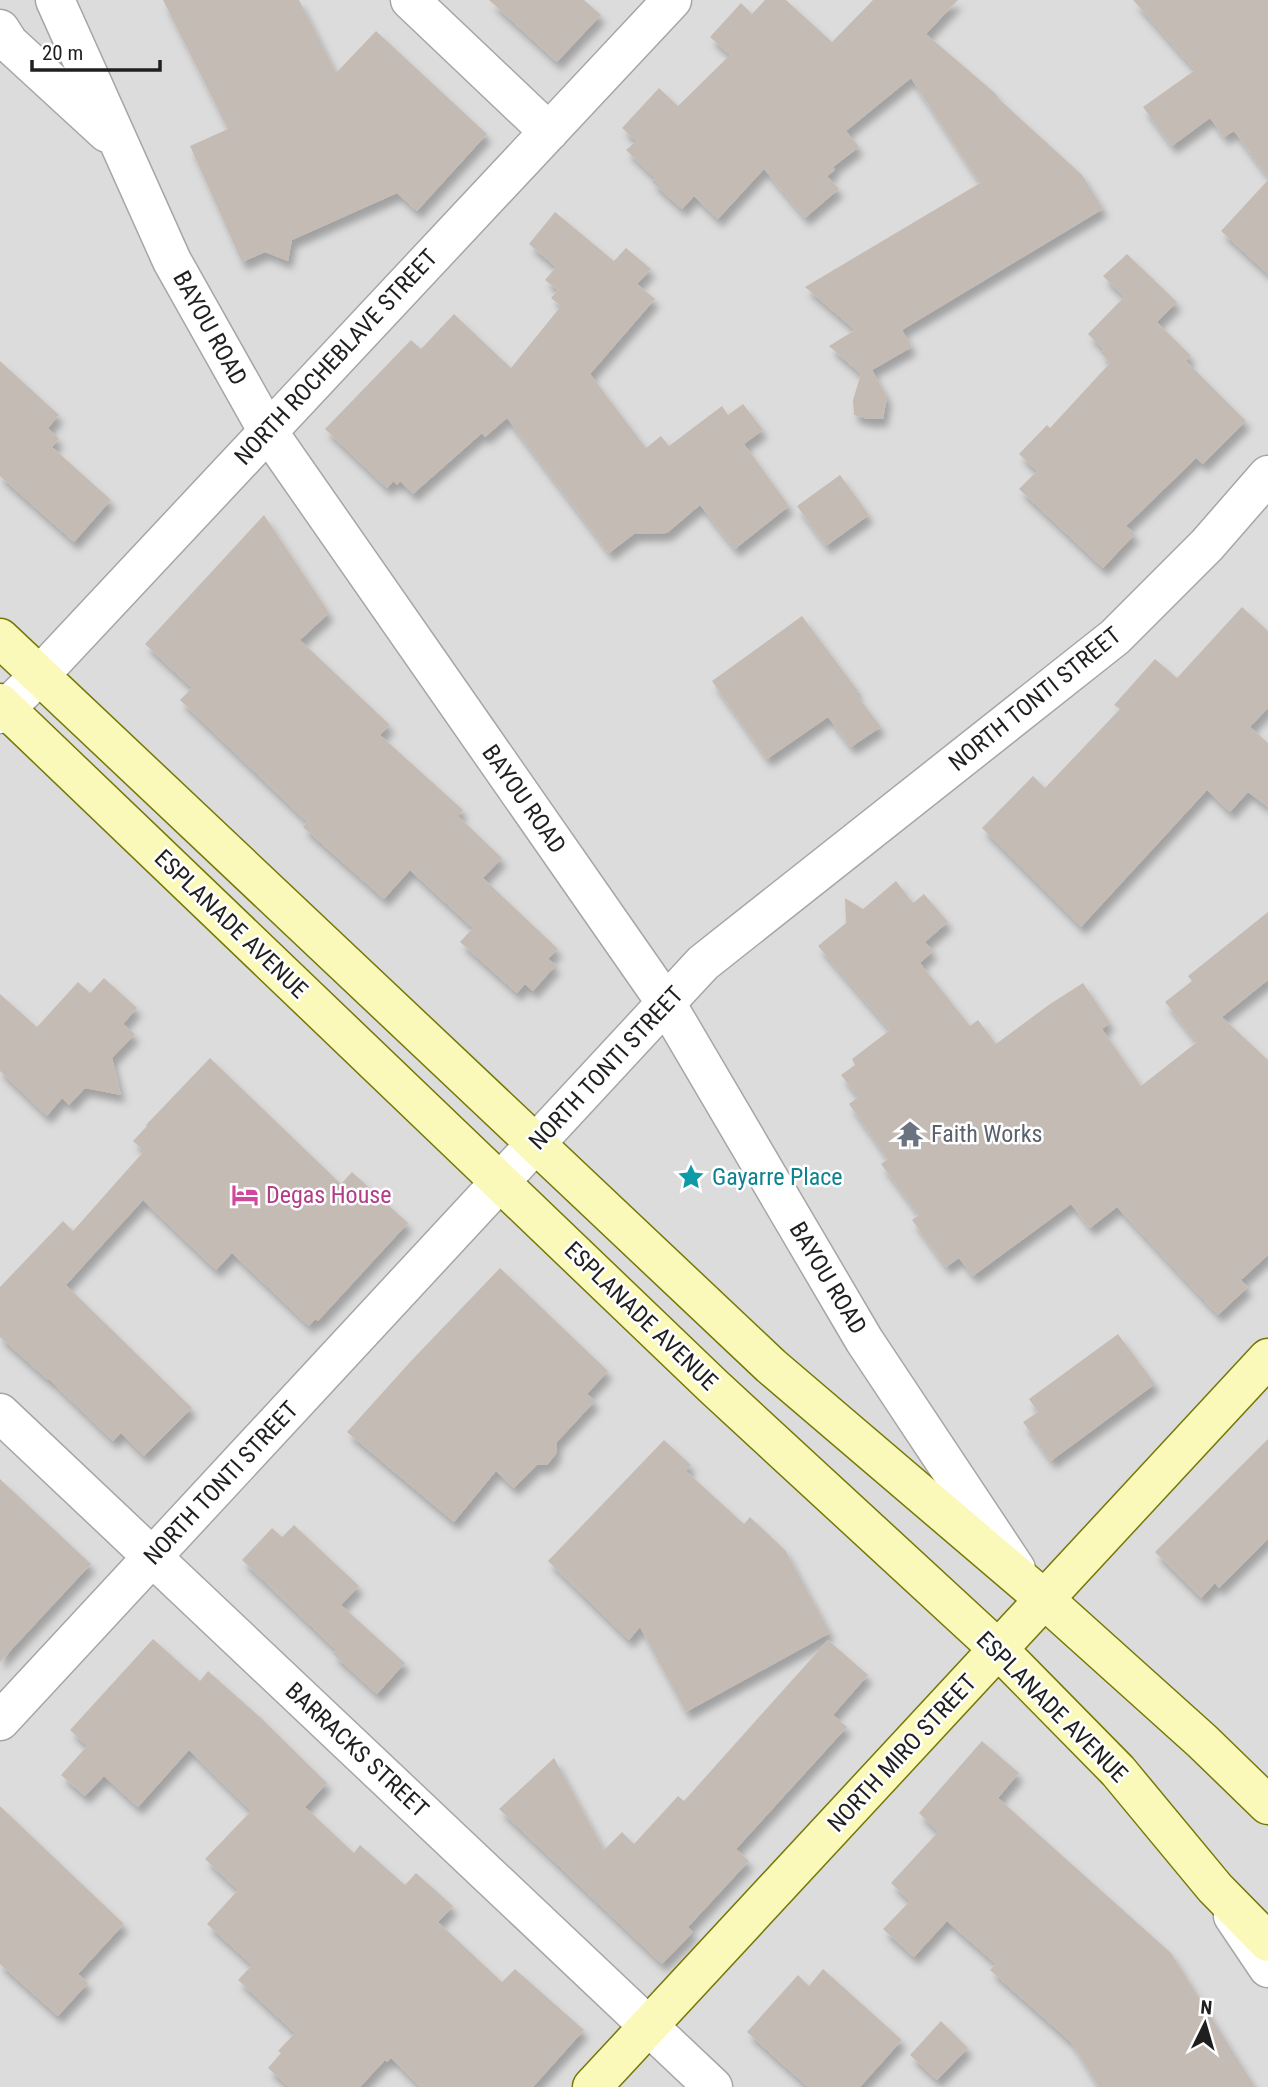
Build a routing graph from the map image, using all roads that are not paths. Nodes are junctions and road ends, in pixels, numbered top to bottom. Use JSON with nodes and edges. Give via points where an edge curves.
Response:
{"nodes":[{"id":1,"x":55,"y":0,"type":"edge"},
{"id":2,"x":410,"y":0,"type":"edge"},
{"id":3,"x":672,"y":0,"type":"edge"},
{"id":4,"x":0,"y":29,"type":"edge"},
{"id":5,"x":549,"y":132,"type":"junction"},
{"id":6,"x":117,"y":141,"type":"junction"},
{"id":7,"x":267,"y":430,"type":"junction"},
{"id":8,"x":1268,"y":475,"type":"edge"},
{"id":9,"x":0,"y":638,"type":"edge"},
{"id":10,"x":39,"y":676,"type":"junction"},
{"id":11,"x":2,"y":709,"type":"edge"},
{"id":12,"x":666,"y":1003,"type":"junction"},
{"id":13,"x":535,"y":1145,"type":"junction"},
{"id":14,"x":500,"y":1182,"type":"junction"},
{"id":15,"x":1268,"y":1358,"type":"edge"},
{"id":16,"x":0,"y":1413,"type":"edge"},
{"id":17,"x":152,"y":1557,"type":"junction"},
{"id":18,"x":1035,"y":1591,"type":"junction"},
{"id":19,"x":998,"y":1649,"type":"junction"},
{"id":20,"x":0,"y":1721,"type":"edge"},
{"id":21,"x":1268,"y":1805,"type":"edge"},
{"id":22,"x":1215,"y":1888,"type":"junction"},
{"id":23,"x":1268,"y":1942,"type":"edge"},
{"id":24,"x":1268,"y":1968,"type":"edge"},
{"id":25,"x":649,"y":2026,"type":"junction"},
{"id":26,"x":592,"y":2087,"type":"edge"},
{"id":27,"x":713,"y":2087,"type":"edge"}],
"edges":[{"from":1,"to":6,"type":"street","name":"BAYOU ROAD"},
{"from":2,"to":5,"type":"street"},
{"from":3,"to":5,"type":"street","name":"NORTH ROCHEBLAVE STREET"},
{"from":4,"to":6,"type":"street","via":[[9,43]]},
{"from":5,"to":7,"type":"street","name":"NORTH ROCHEBLAVE STREET"},
{"from":6,"to":7,"type":"street","name":"BAYOU ROAD","via":[[172,261]]},
{"from":7,"to":10,"type":"street","name":"NORTH ROCHEBLAVE STREET"},
{"from":7,"to":12,"type":"street","name":"BAYOU ROAD"},
{"from":8,"to":12,"type":"street","name":"NORTH TONTI STREET","via":[[1207,545],[1115,637],[703,963]]},
{"from":9,"to":10,"type":"street","name":"ESPLANADE AVENUE"},
{"from":10,"to":11,"type":"street","name":"NORTH ROCHEBLAVE STREET"},
{"from":10,"to":13,"type":"street","name":"ESPLANADE AVENUE"},
{"from":11,"to":14,"type":"street","name":"ESPLANADE AVENUE"},
{"from":12,"to":13,"type":"street","name":"NORTH TONTI STREET"},
{"from":12,"to":18,"type":"street","name":"BAYOU ROAD","via":[[864,1340]]},
{"from":13,"to":14,"type":"street","name":"NORTH TONTI STREET"},
{"from":13,"to":18,"type":"street","name":"ESPLANADE AVENUE","via":[[771,1366]]},
{"from":14,"to":17,"type":"street","name":"NORTH TONTI STREET"},
{"from":14,"to":19,"type":"street","name":"ESPLANADE AVENUE"},
{"from":15,"to":18,"type":"street","name":"NORTH MIRO STREET"},
{"from":16,"to":17,"type":"street","name":"BARRACKS STREET"},
{"from":17,"to":20,"type":"street","name":"NORTH TONTI STREET"},
{"from":17,"to":25,"type":"street","name":"BARRACKS STREET"},
{"from":18,"to":19,"type":"street","name":"NORTH MIRO STREET"},
{"from":18,"to":21,"type":"street","name":"ESPLANADE AVENUE"},
{"from":19,"to":22,"type":"street","name":"ESPLANADE AVENUE","via":[[1118,1771]]},
{"from":19,"to":25,"type":"street","name":"NORTH MIRO STREET"},
{"from":22,"to":23,"type":"street","name":"ESPLANADE AVENUE"},
{"from":22,"to":24,"type":"street"},
{"from":25,"to":26,"type":"street","name":"NORTH MIRO STREET"},
{"from":25,"to":27,"type":"street","name":"BARRACKS STREET"}]}
